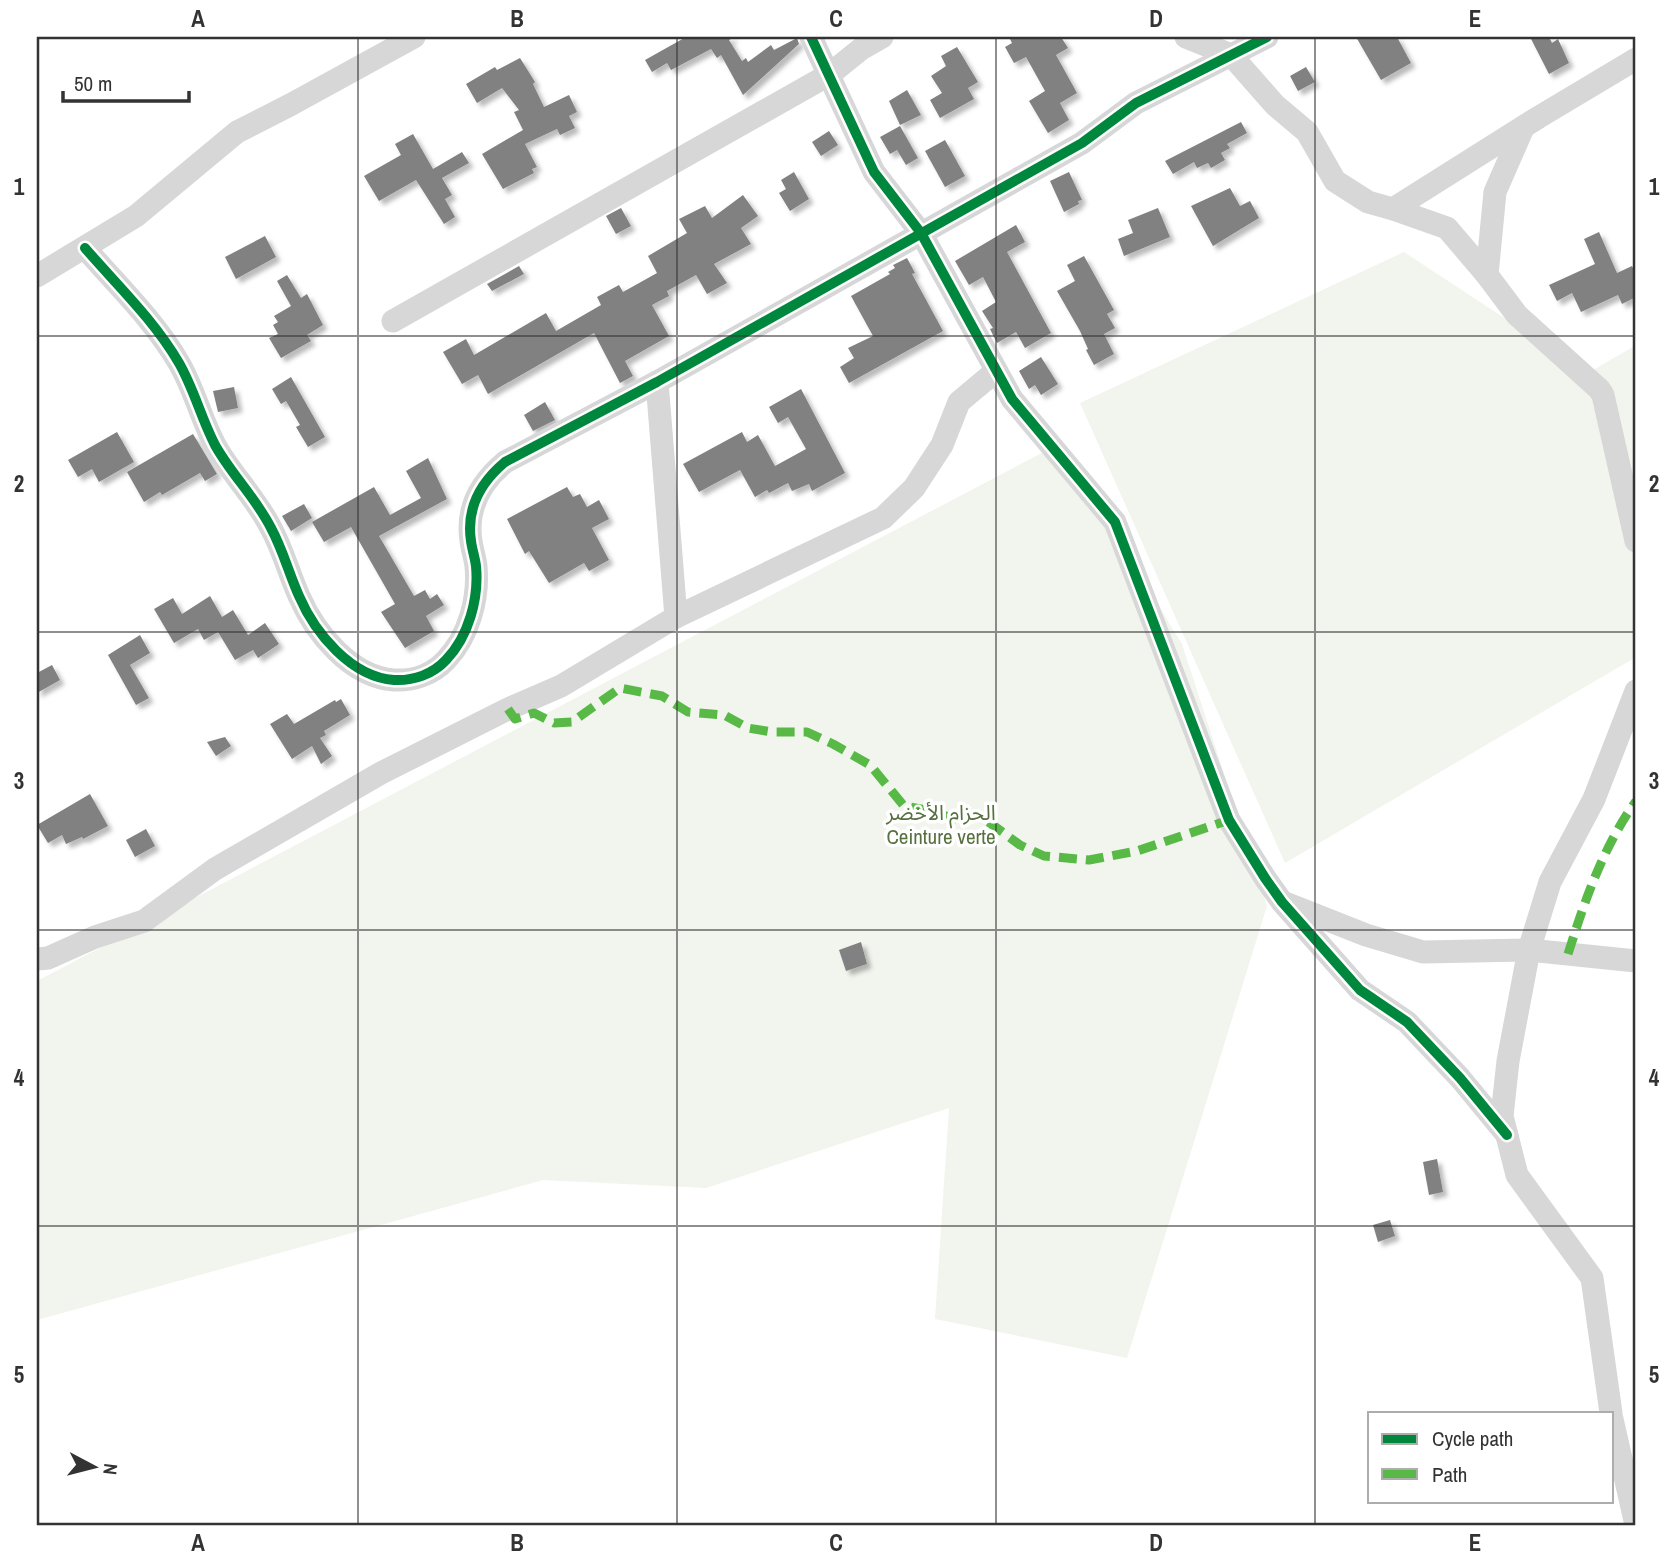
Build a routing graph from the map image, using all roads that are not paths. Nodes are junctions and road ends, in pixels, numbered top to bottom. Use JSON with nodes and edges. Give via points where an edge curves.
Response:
{"nodes":[{"id":1,"x":414,"y":37,"type":"edge"},
{"id":2,"x":811,"y":37,"type":"edge"},
{"id":3,"x":882,"y":37,"type":"edge"},
{"id":4,"x":1186,"y":37,"type":"edge"},
{"id":5,"x":1267,"y":37,"type":"edge"},
{"id":6,"x":1231,"y":55,"type":"junction"},
{"id":7,"x":1636,"y":59,"type":"edge"},
{"id":8,"x":830,"y":74,"type":"junction"},
{"id":9,"x":1523,"y":128,"type":"junction"},
{"id":10,"x":1394,"y":209,"type":"junction"},
{"id":11,"x":921,"y":233,"type":"junction"},
{"id":12,"x":85,"y":248,"type":"junction"},
{"id":13,"x":1487,"y":275,"type":"junction"},
{"id":14,"x":37,"y":276,"type":"edge"},
{"id":15,"x":393,"y":321,"type":"dead end"},
{"id":16,"x":996,"y":371,"type":"junction"},
{"id":17,"x":657,"y":382,"type":"junction"},
{"id":18,"x":1636,"y":541,"type":"edge"},
{"id":19,"x":676,"y":617,"type":"junction"},
{"id":20,"x":1636,"y":691,"type":"edge"},
{"id":21,"x":1282,"y":902,"type":"junction"},
{"id":22,"x":1529,"y":950,"type":"junction"},
{"id":23,"x":37,"y":959,"type":"edge"},
{"id":24,"x":1636,"y":961,"type":"edge"},
{"id":25,"x":1507,"y":1135,"type":"junction"},
{"id":26,"x":1611,"y":1412,"type":"edge"},
{"id":27,"x":1614,"y":1428,"type":"edge"},
{"id":28,"x":1636,"y":1525,"type":"edge"}],
"edges":[{"from":1,"to":12,"type":"street","via":[[237,132],[136,216]]},
{"from":2,"to":8,"type":"street"},
{"from":3,"to":8,"type":"street"},
{"from":4,"to":6,"type":"street"},
{"from":5,"to":6,"type":"street"},
{"from":6,"to":10,"type":"street","via":[[1275,105],[1307,132],[1335,181],[1368,202]]},
{"from":6,"to":11,"type":"street","via":[[1136,103],[1082,143]]},
{"from":7,"to":9,"type":"street"},
{"from":8,"to":11,"type":"street","via":[[874,172]]},
{"from":8,"to":15,"type":"street"},
{"from":9,"to":10,"type":"street"},
{"from":9,"to":13,"type":"street","via":[[1495,192]]},
{"from":10,"to":13,"type":"street","via":[[1447,228]]},
{"from":11,"to":16,"type":"street"},
{"from":11,"to":17,"type":"street"},
{"from":12,"to":14,"type":"street"},
{"from":12,"to":17,"type":"street","via":[[179,362],[215,444],[274,531],[299,598],[317,628],[348,660],[387,679],[418,678],[455,650],[476,590],[470,516],[486,481],[505,463]]},
{"from":13,"to":18,"type":"street","via":[[1517,315],[1603,395]]},
{"from":16,"to":19,"type":"street","via":[[959,402],[942,445],[914,488],[883,518]]},
{"from":16,"to":21,"type":"street","via":[[1012,399],[1115,522],[1229,820]]},
{"from":17,"to":19,"type":"street"},
{"from":19,"to":23,"type":"street","via":[[561,686],[382,773],[215,869],[144,921]]},
{"from":20,"to":22,"type":"street","via":[[1594,799],[1550,882]]},
{"from":21,"to":22,"type":"street","via":[[1423,952]]},
{"from":21,"to":25,"type":"street","via":[[1360,990],[1407,1022]]},
{"from":22,"to":24,"type":"street"},
{"from":22,"to":25,"type":"street","via":[[1508,1061],[1502,1116]]},
{"from":25,"to":26,"type":"street","via":[[1517,1175],[1592,1278]]},
{"from":27,"to":28,"type":"street"}]}
